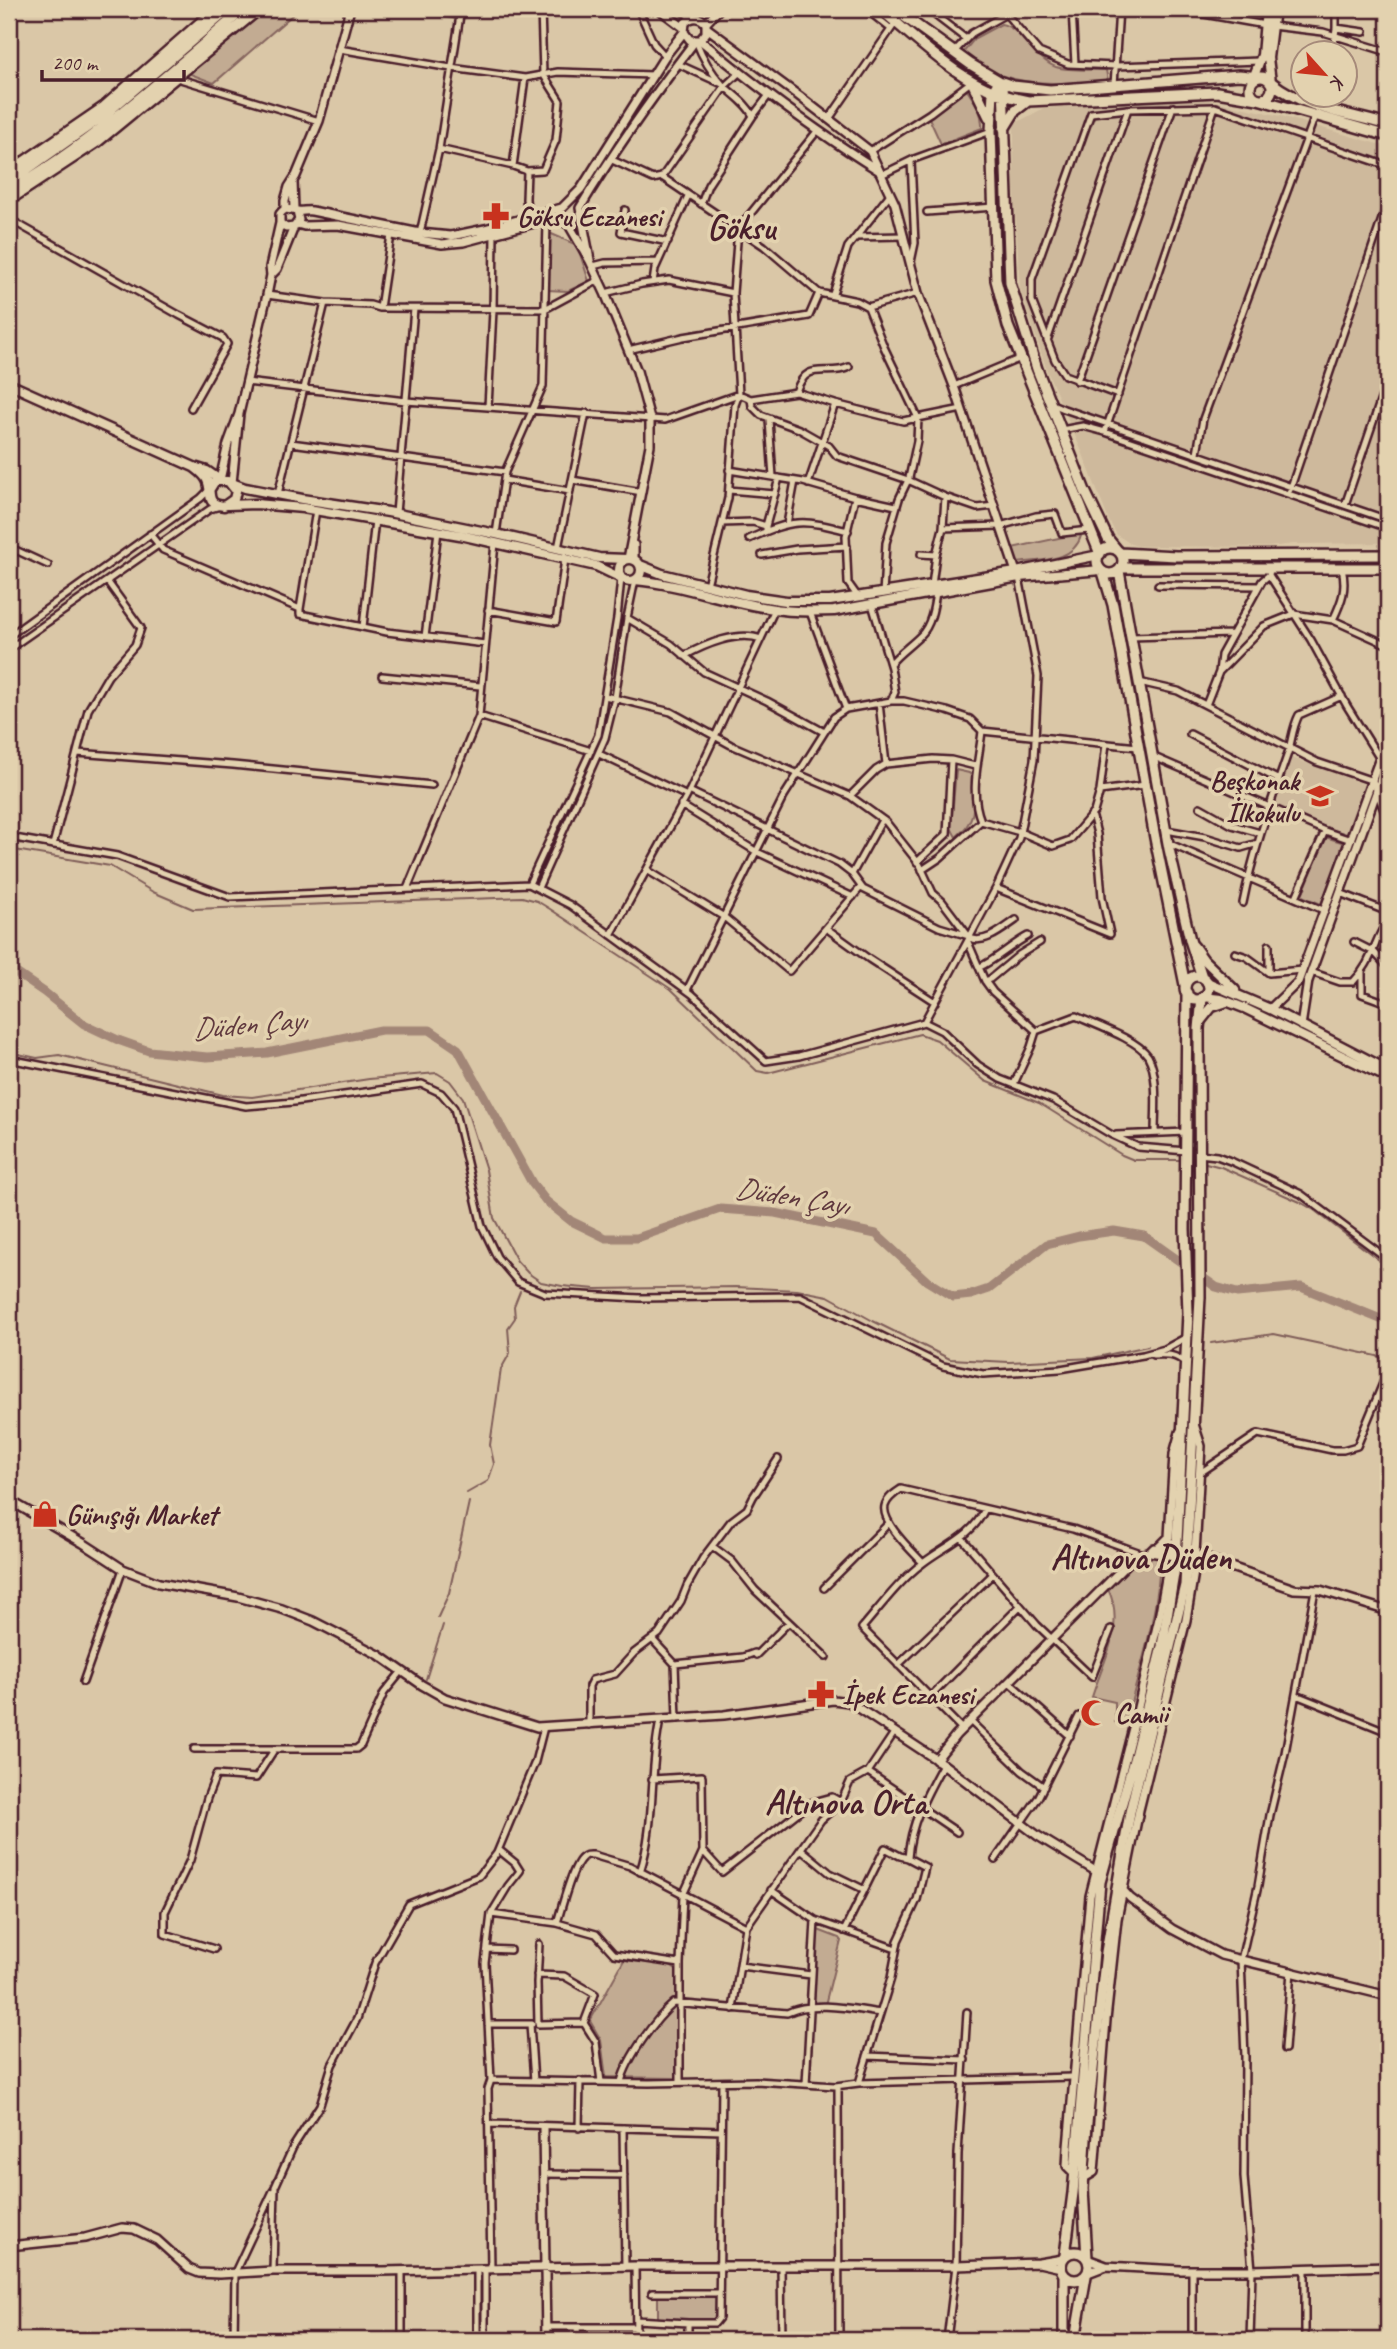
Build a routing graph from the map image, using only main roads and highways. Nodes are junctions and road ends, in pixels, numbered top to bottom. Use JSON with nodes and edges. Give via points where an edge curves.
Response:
{"nodes":[{"id":1,"x":226,"y":9,"type":"edge"},
{"id":2,"x":244,"y":9,"type":"edge"},
{"id":3,"x":258,"y":9,"type":"edge"},
{"id":4,"x":880,"y":9,"type":"edge"},
{"id":5,"x":894,"y":9,"type":"edge"},
{"id":6,"x":1266,"y":9,"type":"edge"},
{"id":7,"x":1274,"y":9,"type":"edge"},
{"id":8,"x":1268,"y":26,"type":"junction"},
{"id":9,"x":1255,"y":78,"type":"junction"},
{"id":10,"x":972,"y":81,"type":"junction"},
{"id":11,"x":1001,"y":82,"type":"junction"},
{"id":12,"x":1271,"y":82,"type":"junction"},
{"id":13,"x":993,"y":91,"type":"junction"},
{"id":14,"x":1003,"y":96,"type":"junction"},
{"id":15,"x":1258,"y":99,"type":"junction"},
{"id":16,"x":1028,"y":101,"type":"junction"},
{"id":17,"x":1386,"y":124,"type":"edge"},
{"id":18,"x":991,"y":128,"type":"junction"},
{"id":19,"x":1003,"y":131,"type":"junction"},
{"id":20,"x":1388,"y":136,"type":"edge"},
{"id":21,"x":9,"y":172,"type":"edge"},
{"id":22,"x":9,"y":182,"type":"edge"},
{"id":23,"x":9,"y":191,"type":"edge"},
{"id":24,"x":9,"y":200,"type":"edge"},
{"id":25,"x":9,"y":384,"type":"edge"},
{"id":26,"x":194,"y":467,"type":"junction"},
{"id":27,"x":219,"y":480,"type":"junction"},
{"id":28,"x":232,"y":483,"type":"junction"},
{"id":29,"x":210,"y":489,"type":"junction"},
{"id":30,"x":224,"y":506,"type":"junction"},
{"id":31,"x":496,"y":538,"type":"junction"},
{"id":32,"x":1119,"y":552,"type":"junction"},
{"id":33,"x":1099,"y":554,"type":"junction"},
{"id":34,"x":1388,"y":555,"type":"edge"},
{"id":35,"x":632,"y":561,"type":"junction"},
{"id":36,"x":1388,"y":568,"type":"edge"},
{"id":37,"x":1120,"y":569,"type":"junction"},
{"id":38,"x":1102,"y":571,"type":"junction"},
{"id":39,"x":1018,"y":574,"type":"junction"},
{"id":40,"x":621,"y":578,"type":"junction"},
{"id":41,"x":635,"y":580,"type":"junction"},
{"id":42,"x":934,"y":589,"type":"junction"},
{"id":43,"x":1190,"y":940,"type":"junction"},
{"id":44,"x":1205,"y":979,"type":"junction"},
{"id":45,"x":1186,"y":989,"type":"junction"},
{"id":46,"x":1242,"y":997,"type":"junction"},
{"id":47,"x":1202,"y":998,"type":"junction"},
{"id":48,"x":1233,"y":1003,"type":"junction"},
{"id":49,"x":1200,"y":1022,"type":"junction"},
{"id":50,"x":1388,"y":1070,"type":"edge"},
{"id":51,"x":1388,"y":1078,"type":"edge"},
{"id":52,"x":1187,"y":1554,"type":"junction"},
{"id":53,"x":1100,"y":1872,"type":"junction"},
{"id":54,"x":1120,"y":1873,"type":"junction"},
{"id":55,"x":1119,"y":1890,"type":"junction"},
{"id":56,"x":1099,"y":1892,"type":"junction"},
{"id":57,"x":1079,"y":2176,"type":"junction"},
{"id":58,"x":1087,"y":2258,"type":"junction"},
{"id":59,"x":1063,"y":2264,"type":"junction"},
{"id":60,"x":1087,"y":2274,"type":"junction"},
{"id":61,"x":1064,"y":2340,"type":"edge"},
{"id":62,"x":1075,"y":2340,"type":"edge"}],
"edges":[{"from":1,"to":21,"type":"main road","via":[[201,22],[104,107]]},
{"from":1,"to":22,"type":"main road","via":[[103,116]]},
{"from":2,"to":23,"type":"main road","via":[[78,147]]},
{"from":3,"to":24,"type":"main road","via":[[97,142]]},
{"from":4,"to":10,"type":"main road","via":[[894,25]]},
{"from":5,"to":11,"type":"main road"},
{"from":6,"to":8,"type":"main road"},
{"from":7,"to":8,"type":"main road"},
{"from":8,"to":9,"type":"main road"},
{"from":8,"to":12,"type":"main road"},
{"from":9,"to":11,"type":"main road","via":[[1050,90]]},
{"from":9,"to":12,"type":"main road"},
{"from":9,"to":15,"type":"main road","via":[[1250,91]]},
{"from":10,"to":13,"type":"main road"},
{"from":10,"to":18,"type":"main road"},
{"from":11,"to":13,"type":"main road"},
{"from":11,"to":14,"type":"main road"},
{"from":12,"to":15,"type":"main road","via":[[1269,97]]},
{"from":12,"to":17,"type":"main road","via":[[1304,102]]},
{"from":13,"to":14,"type":"main road"},
{"from":13,"to":18,"type":"main road"},
{"from":14,"to":16,"type":"main road"},
{"from":14,"to":19,"type":"main road"},
{"from":15,"to":16,"type":"main road","via":[[1203,91]]},
{"from":15,"to":20,"type":"main road"},
{"from":16,"to":19,"type":"main road","via":[[1015,111]]},
{"from":18,"to":33,"type":"main road","via":[[996,280],[1008,326]]},
{"from":19,"to":32,"type":"main road","via":[[1010,283],[1050,403],[1091,503]]},
{"from":25,"to":26,"type":"main road"},
{"from":26,"to":27,"type":"main road"},
{"from":26,"to":29,"type":"main road","via":[[206,477]]},
{"from":27,"to":28,"type":"main road"},
{"from":27,"to":29,"type":"main road"},
{"from":28,"to":30,"type":"main road","via":[[236,495]]},
{"from":28,"to":31,"type":"main road","via":[[396,513]]},
{"from":29,"to":30,"type":"main road","via":[[210,498]]},
{"from":30,"to":31,"type":"main road","via":[[316,510]]},
{"from":31,"to":35,"type":"main road"},
{"from":31,"to":40,"type":"main road","via":[[597,566]]},
{"from":32,"to":33,"type":"main road","via":[[1110,548]]},
{"from":32,"to":34,"type":"main road"},
{"from":32,"to":37,"type":"main road","via":[[1123,560]]},
{"from":33,"to":38,"type":"main road"},
{"from":33,"to":39,"type":"main road"},
{"from":35,"to":40,"type":"main road","via":[[619,567]]},
{"from":35,"to":41,"type":"main road","via":[[640,575]]},
{"from":35,"to":42,"type":"main road","via":[[707,585],[786,601],[830,601]]},
{"from":36,"to":37,"type":"main road","via":[[1269,572]]},
{"from":37,"to":38,"type":"main road","via":[[1111,574]]},
{"from":37,"to":43,"type":"main road","via":[[1168,843]]},
{"from":38,"to":39,"type":"main road"},
{"from":38,"to":45,"type":"main road","via":[[1113,605]]},
{"from":39,"to":42,"type":"main road"},
{"from":40,"to":41,"type":"main road"},
{"from":41,"to":42,"type":"main road","via":[[810,612]]},
{"from":43,"to":44,"type":"main road"},
{"from":43,"to":46,"type":"main road"},
{"from":44,"to":45,"type":"main road","via":[[1192,977]]},
{"from":44,"to":46,"type":"main road"},
{"from":44,"to":47,"type":"main road","via":[[1208,992]]},
{"from":45,"to":47,"type":"main road","via":[[1192,998]]},
{"from":45,"to":52,"type":"main road"},
{"from":46,"to":50,"type":"main road"},
{"from":47,"to":48,"type":"main road"},
{"from":47,"to":49,"type":"main road"},
{"from":48,"to":49,"type":"main road","via":[[1212,1007]]},
{"from":48,"to":51,"type":"main road"},
{"from":49,"to":52,"type":"main road","via":[[1199,1297]]},
{"from":52,"to":53,"type":"main road"},
{"from":52,"to":54,"type":"main road","via":[[1185,1585],[1130,1812]]},
{"from":53,"to":54,"type":"main road"},
{"from":53,"to":56,"type":"main road"},
{"from":54,"to":55,"type":"main road"},
{"from":55,"to":56,"type":"main road"},
{"from":55,"to":57,"type":"main road","via":[[1105,1952]]},
{"from":56,"to":57,"type":"main road"},
{"from":57,"to":58,"type":"main road"},
{"from":57,"to":59,"type":"main road"},
{"from":58,"to":59,"type":"main road","via":[[1079,2252]]},
{"from":58,"to":60,"type":"main road"},
{"from":59,"to":60,"type":"main road","via":[[1075,2281]]},
{"from":59,"to":61,"type":"main road"},
{"from":60,"to":62,"type":"main road"}]}
